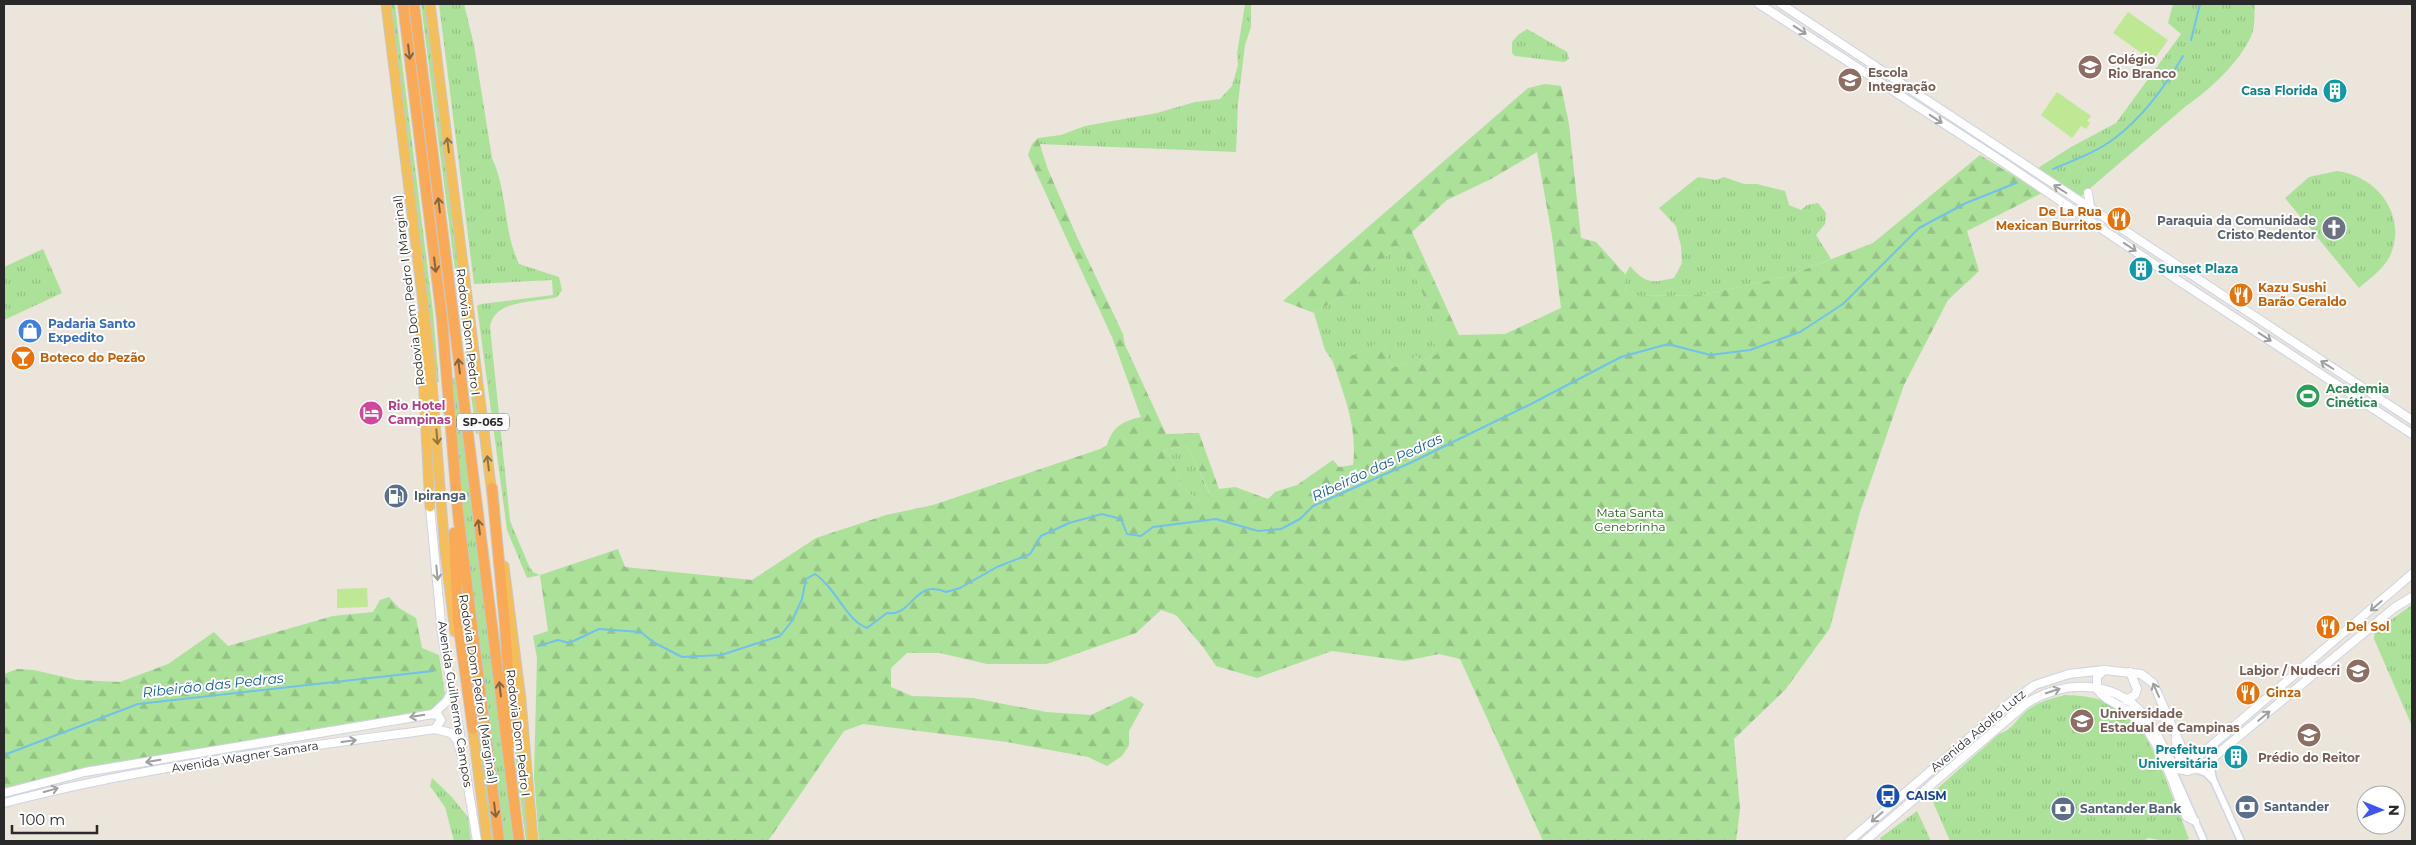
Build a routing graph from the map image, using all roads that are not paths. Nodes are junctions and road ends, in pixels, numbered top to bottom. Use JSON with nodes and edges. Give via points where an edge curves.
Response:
{"nodes":[{"id":1,"x":386,"y":4,"type":"edge"},
{"id":2,"x":403,"y":4,"type":"edge"},
{"id":3,"x":414,"y":4,"type":"edge"},
{"id":4,"x":430,"y":4,"type":"edge"},
{"id":5,"x":1759,"y":4,"type":"edge"},
{"id":6,"x":1781,"y":4,"type":"edge"},
{"id":7,"x":1994,"y":156,"type":"junction"},
{"id":8,"x":2013,"y":158,"type":"junction"},
{"id":9,"x":2088,"y":193,"type":"dead end"},
{"id":10,"x":2090,"y":207,"type":"junction"},
{"id":11,"x":417,"y":250,"type":"junction"},
{"id":12,"x":2412,"y":420,"type":"edge"},
{"id":13,"x":2412,"y":434,"type":"edge"},
{"id":14,"x":453,"y":472,"type":"junction"},
{"id":15,"x":492,"y":488,"type":"junction"},
{"id":16,"x":430,"y":507,"type":"joint"},
{"id":17,"x":2412,"y":574,"type":"edge"},
{"id":18,"x":2412,"y":597,"type":"edge"},
{"id":19,"x":2104,"y":670,"type":"junction"},
{"id":20,"x":2130,"y":672,"type":"junction"},
{"id":21,"x":2096,"y":687,"type":"junction"},
{"id":22,"x":453,"y":689,"type":"junction"},
{"id":23,"x":2126,"y":700,"type":"junction"},
{"id":24,"x":433,"y":714,"type":"junction"},
{"id":25,"x":435,"y":728,"type":"junction"},
{"id":26,"x":472,"y":729,"type":"junction"},
{"id":27,"x":2175,"y":734,"type":"junction"},
{"id":28,"x":2166,"y":754,"type":"junction"},
{"id":29,"x":2214,"y":758,"type":"junction"},
{"id":30,"x":465,"y":766,"type":"junction"},
{"id":31,"x":2195,"y":769,"type":"junction"},
{"id":32,"x":2217,"y":788,"type":"junction"},
{"id":33,"x":4,"y":793,"type":"edge"},
{"id":34,"x":4,"y":803,"type":"edge"},
{"id":35,"x":516,"y":813,"type":"junction"},
{"id":36,"x":2195,"y":821,"type":"junction"},
{"id":37,"x":477,"y":841,"type":"edge"},
{"id":38,"x":487,"y":841,"type":"edge"},
{"id":39,"x":499,"y":841,"type":"edge"},
{"id":40,"x":519,"y":841,"type":"edge"},
{"id":41,"x":533,"y":841,"type":"edge"},
{"id":42,"x":1849,"y":841,"type":"edge"},
{"id":43,"x":1865,"y":841,"type":"edge"},
{"id":44,"x":2204,"y":841,"type":"edge"},
{"id":45,"x":2241,"y":841,"type":"edge"}],
"edges":[{"from":1,"to":11,"type":"highway","name":"Rodovia Dom Pedro I (Marginal)"},
{"from":2,"to":14,"type":"highway","name":"Rodovia Dom Pedro I","number":"SP-065","one_way":true,"via":[[442,319]]},
{"from":35,"to":3,"type":"highway","name":"Rodovia Dom Pedro I","number":"SP-065","one_way":true},
{"from":15,"to":4,"type":"highway","number":"SP-065","one_way":true},
{"from":5,"to":7,"type":"main road","one_way":true},
{"from":6,"to":8,"type":"main road"},
{"from":7,"to":8,"type":"main road","via":[[2009,163]]},
{"from":7,"to":13,"type":"main road","one_way":true},
{"from":10,"to":8,"type":"main road","one_way":true},
{"from":9,"to":10,"type":"main road"},
{"from":12,"to":10,"type":"main road","one_way":true},
{"from":11,"to":16,"type":"highway"},
{"from":11,"to":26,"type":"highway","name":"Rodovia Dom Pedro I (Marginal)","one_way":true,"via":[[430,358],[451,609]]},
{"from":14,"to":26,"type":"highway","via":[[458,621]]},
{"from":14,"to":39,"type":"highway","name":"Rodovia Dom Pedro I","number":"SP-065","one_way":true},
{"from":15,"to":35,"type":"highway","via":[[505,625]]},
{"from":15,"to":41,"type":"highway","number":"SP-065","via":[[521,700]]},
{"from":16,"to":22,"type":"main road","name":"Avenida Guilherme Campos","one_way":true,"via":[[442,634]]},
{"from":17,"to":27,"type":"main road","name":"Avenida Adolfo Lutz","one_way":true,"via":[[2198,757],[2184,753]]},
{"from":29,"to":18,"type":"main road","one_way":true,"via":[[2394,608]]},
{"from":19,"to":20,"type":"main road","name":"Avenida Adolfo Lutz"},
{"from":19,"to":21,"type":"main road","via":[[2097,677]]},
{"from":19,"to":42,"type":"main road","name":"Avenida Adolfo Lutz","one_way":true,"via":[[2069,674],[2027,690]]},
{"from":20,"to":23,"type":"main road","via":[[2137,689],[2135,696]]},
{"from":27,"to":20,"type":"main road","name":"Avenida Adolfo Lutz","one_way":true,"via":[[2152,683],[2141,674]]},
{"from":21,"to":23,"type":"main road","name":"Avenida Adolfo Lutz"},
{"from":21,"to":36,"type":"main road","via":[[2099,693],[2133,714],[2146,729],[2161,755],[2184,812]]},
{"from":43,"to":21,"type":"main road","name":"Avenida Adolfo Lutz","one_way":true,"via":[[2027,703],[2059,688]]},
{"from":22,"to":24,"type":"main road","via":[[447,701]]},
{"from":22,"to":30,"type":"main road","name":"Avenida Guilherme Campos"},
{"from":23,"to":28,"type":"main road","name":"Avenida Adolfo Lutz","via":[[2151,724]]},
{"from":24,"to":25,"type":"main road","via":[[441,720]]},
{"from":24,"to":33,"type":"main road","name":"Avenida Wagner Samara","one_way":true,"via":[[85,772]]},
{"from":25,"to":30,"type":"main road","via":[[451,733],[457,740]]},
{"from":34,"to":25,"type":"main road","name":"Avenida Wagner Samara","one_way":true,"via":[[74,784]]},
{"from":26,"to":38,"type":"highway","name":"Rodovia Dom Pedro I (Marginal)"},
{"from":27,"to":31,"type":"main road","via":[[2178,756],[2185,765]]},
{"from":28,"to":31,"type":"main road","name":"Avenida Adolfo Lutz","via":[[2178,769]]},
{"from":28,"to":36,"type":"street"},
{"from":29,"to":31,"type":"main road"},
{"from":29,"to":32,"type":"street","via":[[2211,769]]},
{"from":30,"to":37,"type":"main road","name":"Avenida Guilherme Campos"},
{"from":31,"to":32,"type":"street","name":"Avenida Adolfo Lutz","via":[[2209,775]]},
{"from":32,"to":45,"type":"street"},
{"from":35,"to":40,"type":"highway","name":"Rodovia Dom Pedro I","number":"SP-065"},
{"from":36,"to":44,"type":"street"}]}
